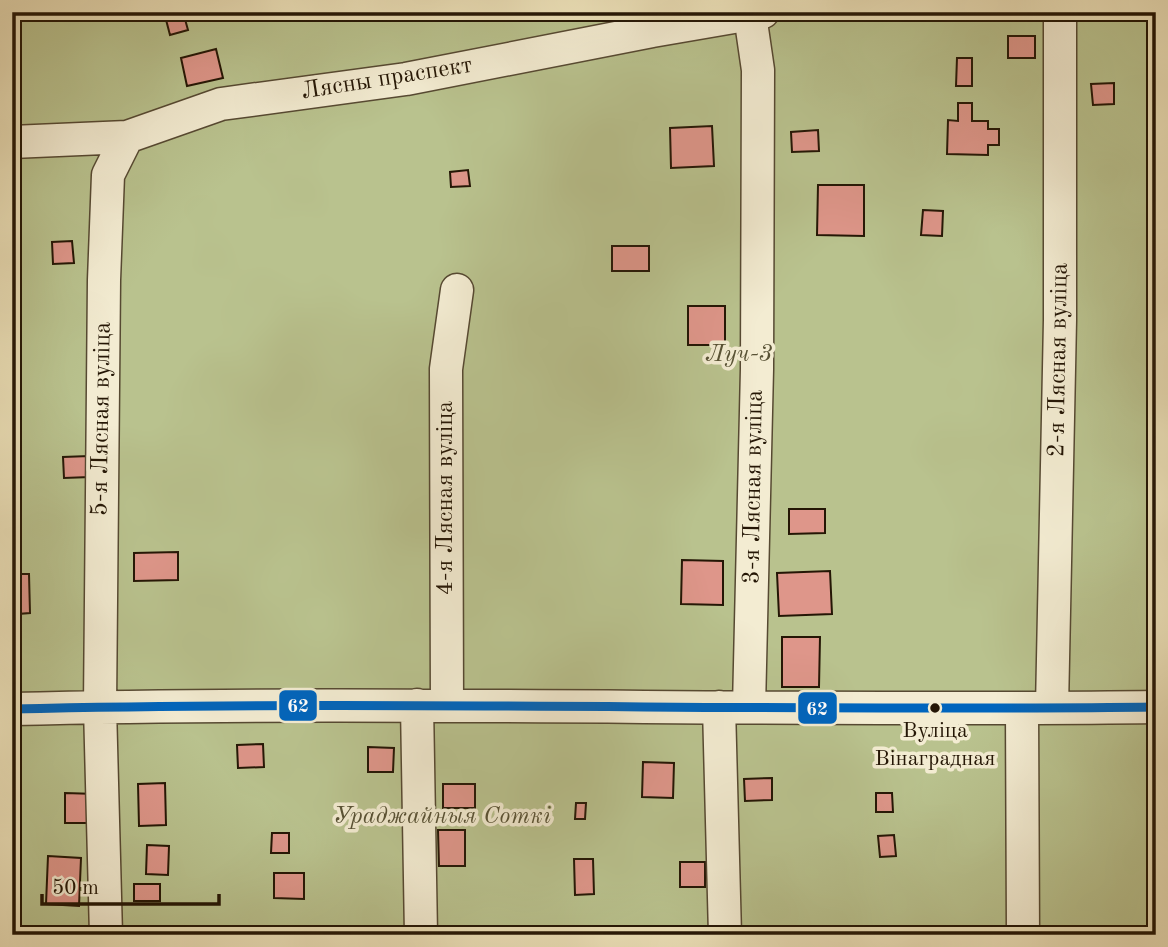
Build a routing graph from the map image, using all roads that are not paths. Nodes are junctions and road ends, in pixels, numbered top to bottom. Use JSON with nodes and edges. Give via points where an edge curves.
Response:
{"nodes":[{"id":1,"x":1060,"y":12,"type":"edge"},
{"id":2,"x":756,"y":14,"type":"edge"},
{"id":3,"x":127,"y":137,"type":"junction"},
{"id":4,"x":12,"y":142,"type":"edge"},
{"id":5,"x":457,"y":290,"type":"dead end"},
{"id":6,"x":432,"y":705,"type":"junction"},
{"id":7,"x":100,"y":707,"type":"junction"},
{"id":8,"x":734,"y":707,"type":"junction"},
{"id":9,"x":1156,"y":707,"type":"edge"},
{"id":10,"x":1037,"y":708,"type":"junction"},
{"id":11,"x":12,"y":709,"type":"edge"},
{"id":12,"x":106,"y":935,"type":"edge"},
{"id":13,"x":421,"y":935,"type":"edge"},
{"id":14,"x":724,"y":935,"type":"edge"},
{"id":15,"x":1023,"y":935,"type":"edge"}],
"edges":[{"from":1,"to":10,"type":"street","name":"2-я Лясная вуліца","via":[[1060,320]]},
{"from":2,"to":3,"type":"street","name":"Лясны праспект","via":[[407,79],[221,104]]},
{"from":2,"to":8,"type":"street","name":"3-я Лясная вуліца","via":[[757,369]]},
{"from":3,"to":4,"type":"street","name":"Лясны праспект"},
{"from":3,"to":7,"type":"street","name":"5-я Лясная вуліца","via":[[108,175]]},
{"from":5,"to":6,"type":"street","name":"4-я Лясная вуліца","via":[[446,369]]},
{"from":6,"to":7,"type":"street"},
{"from":6,"to":8,"type":"street"},
{"from":6,"to":13,"type":"street","name":"4-я Лясная вуліца"},
{"from":7,"to":11,"type":"street"},
{"from":7,"to":12,"type":"street","name":"5-я Лясная вуліца"},
{"from":8,"to":10,"type":"street"},
{"from":8,"to":14,"type":"street","name":"3-я Лясная вуліца"},
{"from":9,"to":10,"type":"street"},
{"from":10,"to":15,"type":"street","name":"2-я Лясная вуліца"}]}
